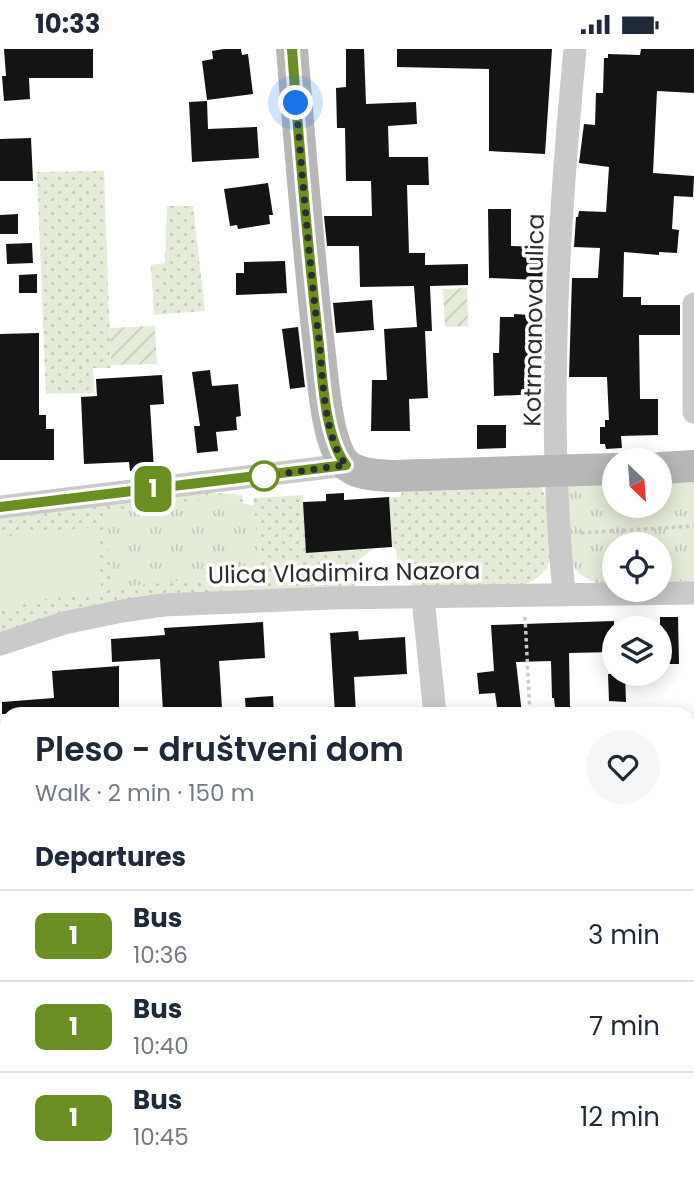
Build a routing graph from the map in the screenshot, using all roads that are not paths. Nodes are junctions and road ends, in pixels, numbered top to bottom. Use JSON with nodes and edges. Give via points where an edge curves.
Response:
{"nodes":[{"id":1,"x":292,"y":49,"type":"edge"},
{"id":2,"x":575,"y":49,"type":"edge"},
{"id":3,"x":694,"y":304,"type":"edge"},
{"id":4,"x":694,"y":412,"type":"edge"},
{"id":5,"x":346,"y":465,"type":"junction"},
{"id":6,"x":694,"y":466,"type":"edge"},
{"id":7,"x":672,"y":467,"type":"edge"},
{"id":8,"x":602,"y":469,"type":"edge"},
{"id":9,"x":557,"y":471,"type":"junction"},
{"id":10,"x":0,"y":507,"type":"edge"},
{"id":11,"x":564,"y":593,"type":"junction"},
{"id":12,"x":694,"y":593,"type":"edge"},
{"id":13,"x":423,"y":598,"type":"junction"},
{"id":14,"x":0,"y":645,"type":"edge"},
{"id":15,"x":434,"y":707,"type":"edge"}],
"edges":[{"from":1,"to":5,"type":"street","via":[[326,400],[334,443]]},
{"from":2,"to":9,"type":"street","name":"Kotrmanova ulica","via":[[556,318]]},
{"from":3,"to":4,"type":"street"},
{"from":5,"to":9,"type":"street","via":[[363,473],[392,476]]},
{"from":5,"to":10,"type":"street"},
{"from":6,"to":7,"type":"street"},
{"from":8,"to":9,"type":"street"},
{"from":9,"to":11,"type":"street","name":"Kotrmanova ulica"},
{"from":11,"to":12,"type":"street","name":"Ulica Vladimira Nazora"},
{"from":11,"to":13,"type":"street","name":"Ulica Vladimira Nazora"},
{"from":13,"to":14,"type":"street","name":"Ulica Vladimira Nazora","via":[[163,605],[64,623]]},
{"from":13,"to":15,"type":"street"}]}
